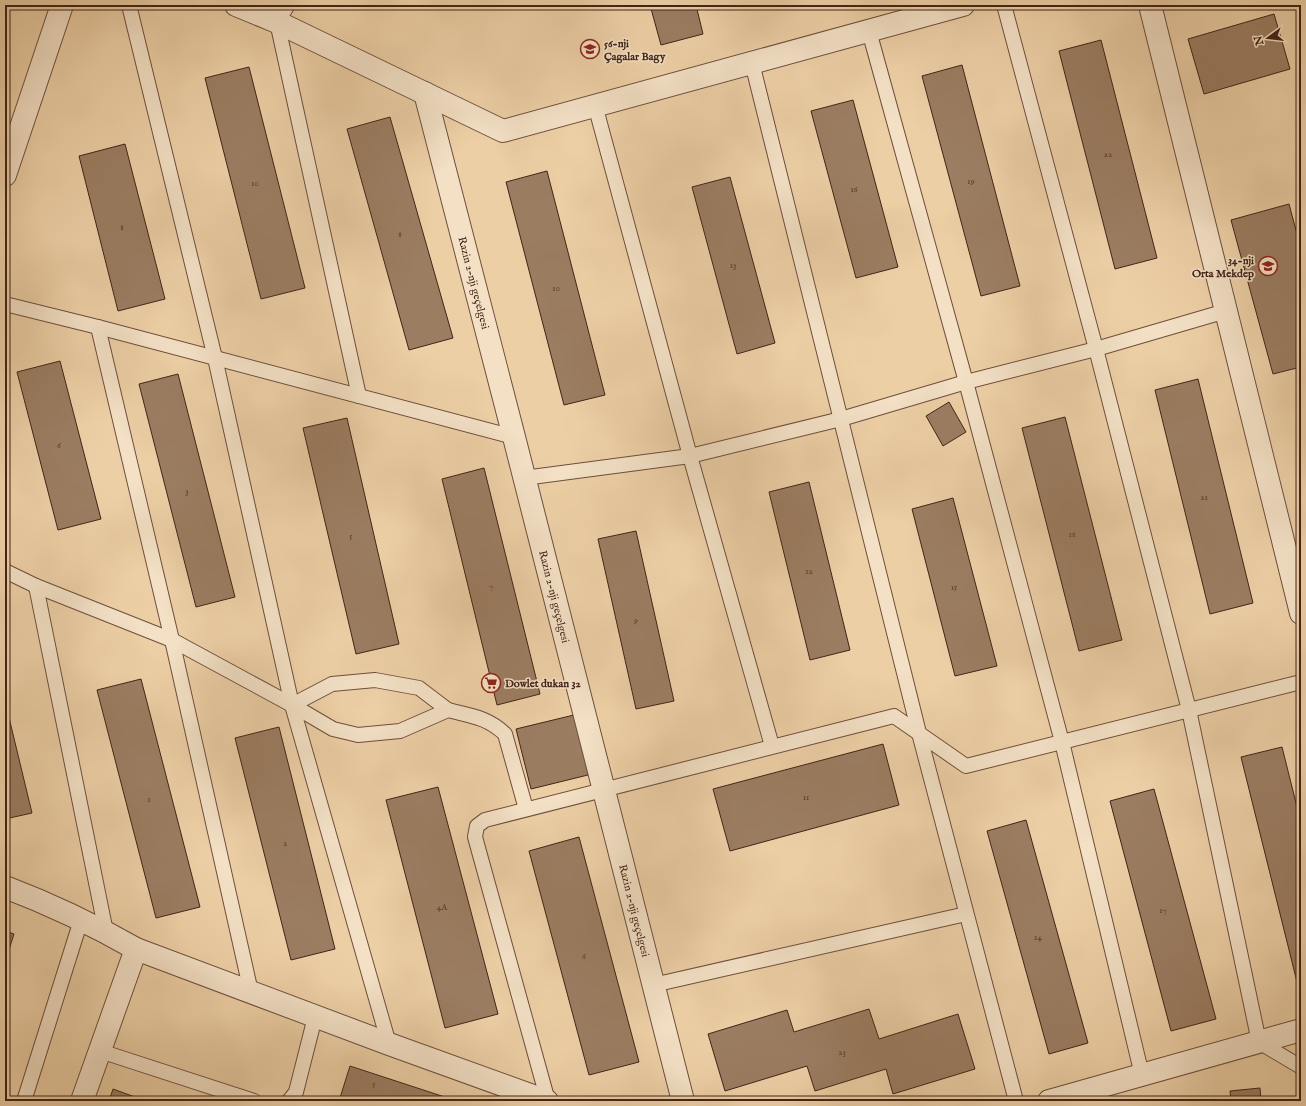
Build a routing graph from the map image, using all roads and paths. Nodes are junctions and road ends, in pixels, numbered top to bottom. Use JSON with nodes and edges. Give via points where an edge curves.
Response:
{"nodes":[{"id":1,"x":62,"y":5,"type":"edge"},
{"id":2,"x":129,"y":5,"type":"edge"},
{"id":3,"x":236,"y":5,"type":"edge"},
{"id":4,"x":963,"y":5,"type":"edge"},
{"id":5,"x":1004,"y":5,"type":"edge"},
{"id":6,"x":1150,"y":5,"type":"edge"},
{"id":7,"x":283,"y":14,"type":"edge"},
{"id":8,"x":870,"y":31,"type":"junction"},
{"id":9,"x":752,"y":63,"type":"junction"},
{"id":10,"x":425,"y":93,"type":"junction"},
{"id":11,"x":595,"y":106,"type":"junction"},
{"id":12,"x":5,"y":175,"type":"edge"},
{"id":13,"x":5,"y":304,"type":"edge"},
{"id":14,"x":1226,"y":311,"type":"junction"},
{"id":15,"x":98,"y":327,"type":"junction"},
{"id":16,"x":1096,"y":349,"type":"junction"},
{"id":17,"x":215,"y":358,"type":"junction"},
{"id":18,"x":966,"y":382,"type":"junction"},
{"id":19,"x":359,"y":396,"type":"junction"},
{"id":20,"x":841,"y":419,"type":"junction"},
{"id":21,"x":514,"y":437,"type":"junction"},
{"id":22,"x":690,"y":456,"type":"junction"},
{"id":23,"x":524,"y":478,"type":"junction"},
{"id":24,"x":5,"y":571,"type":"edge"},
{"id":25,"x":36,"y":586,"type":"junction"},
{"id":26,"x":1301,"y":613,"type":"edge"},
{"id":27,"x":172,"y":640,"type":"junction"},
{"id":28,"x":1301,"y":682,"type":"edge"},
{"id":29,"x":292,"y":705,"type":"junction"},
{"id":30,"x":448,"y":710,"type":"junction"},
{"id":31,"x":1189,"y":710,"type":"junction"},
{"id":32,"x":919,"y":733,"type":"junction"},
{"id":33,"x":1062,"y":742,"type":"junction"},
{"id":34,"x":772,"y":746,"type":"junction"},
{"id":35,"x":604,"y":789,"type":"junction"},
{"id":36,"x":526,"y":809,"type":"junction"},
{"id":37,"x":5,"y":887,"type":"edge"},
{"id":38,"x":966,"y":914,"type":"junction"},
{"id":39,"x":81,"y":920,"type":"junction"},
{"id":40,"x":106,"y":932,"type":"junction"},
{"id":41,"x":136,"y":949,"type":"junction"},
{"id":42,"x":654,"y":985,"type":"junction"},
{"id":43,"x":251,"y":992,"type":"junction"},
{"id":44,"x":315,"y":1017,"type":"junction"},
{"id":45,"x":1301,"y":1030,"type":"edge"},
{"id":46,"x":1259,"y":1042,"type":"junction"},
{"id":47,"x":389,"y":1044,"type":"junction"},
{"id":48,"x":100,"y":1051,"type":"junction"},
{"id":49,"x":1301,"y":1067,"type":"edge"},
{"id":50,"x":1142,"y":1075,"type":"junction"},
{"id":51,"x":24,"y":1101,"type":"edge"},
{"id":52,"x":82,"y":1101,"type":"edge"},
{"id":53,"x":254,"y":1101,"type":"edge"},
{"id":54,"x":289,"y":1101,"type":"edge"},
{"id":55,"x":548,"y":1101,"type":"edge"},
{"id":56,"x":683,"y":1101,"type":"edge"},
{"id":57,"x":1016,"y":1101,"type":"edge"},
{"id":58,"x":1049,"y":1101,"type":"edge"}],
"edges":[{"from":1,"to":12,"type":"street"},
{"from":2,"to":17,"type":"lane"},
{"from":3,"to":7,"type":"street"},
{"from":4,"to":8,"type":"street"},
{"from":5,"to":16,"type":"lane"},
{"from":6,"to":14,"type":"street"},
{"from":7,"to":10,"type":"street"},
{"from":7,"to":19,"type":"lane"},
{"from":8,"to":9,"type":"street"},
{"from":8,"to":18,"type":"lane"},
{"from":9,"to":11,"type":"street"},
{"from":9,"to":20,"type":"lane"},
{"from":10,"to":11,"type":"street","via":[[503,131]]},
{"from":10,"to":21,"type":"street","name":"Razin 2-nji geçelgesi"},
{"from":11,"to":22,"type":"lane"},
{"from":13,"to":15,"type":"lane"},
{"from":14,"to":16,"type":"lane"},
{"from":14,"to":26,"type":"street"},
{"from":15,"to":17,"type":"lane"},
{"from":15,"to":27,"type":"lane"},
{"from":16,"to":18,"type":"lane"},
{"from":16,"to":31,"type":"lane"},
{"from":17,"to":19,"type":"lane"},
{"from":17,"to":29,"type":"lane"},
{"from":18,"to":20,"type":"lane"},
{"from":18,"to":33,"type":"lane"},
{"from":19,"to":21,"type":"lane"},
{"from":20,"to":22,"type":"lane"},
{"from":20,"to":32,"type":"lane"},
{"from":21,"to":23,"type":"street","name":"Razin 2-nji geçelgesi"},
{"from":22,"to":23,"type":"lane"},
{"from":22,"to":34,"type":"lane"},
{"from":23,"to":35,"type":"street","name":"Razin 2-nji geçelgesi"},
{"from":24,"to":25,"type":"lane"},
{"from":25,"to":27,"type":"lane"},
{"from":25,"to":40,"type":"lane"},
{"from":27,"to":29,"type":"lane"},
{"from":27,"to":43,"type":"lane"},
{"from":28,"to":31,"type":"lane"},
{"from":29,"to":30,"type":"lane","via":[[333,729],[358,735],[400,731]]},
{"from":29,"to":30,"type":"lane","via":[[332,684],[375,680],[419,688]]},
{"from":29,"to":47,"type":"lane"},
{"from":30,"to":36,"type":"lane","via":[[481,718],[496,725],[504,734]]},
{"from":31,"to":33,"type":"lane"},
{"from":31,"to":46,"type":"lane"},
{"from":32,"to":33,"type":"lane","via":[[966,766]]},
{"from":32,"to":34,"type":"lane","via":[[894,716]]},
{"from":32,"to":38,"type":"lane"},
{"from":33,"to":50,"type":"lane"},
{"from":34,"to":35,"type":"lane"},
{"from":35,"to":36,"type":"lane"},
{"from":35,"to":42,"type":"street","name":"Razin 2-nji geçelgesi"},
{"from":36,"to":55,"type":"lane","via":[[485,820],[476,826],[475,837]]},
{"from":37,"to":39,"type":"street"},
{"from":38,"to":42,"type":"lane"},
{"from":38,"to":57,"type":"lane"},
{"from":39,"to":40,"type":"street"},
{"from":39,"to":51,"type":"lane"},
{"from":40,"to":41,"type":"street"},
{"from":41,"to":43,"type":"street"},
{"from":41,"to":48,"type":"street"},
{"from":42,"to":56,"type":"street","name":"Razin 2-nji geçelgesi"},
{"from":43,"to":44,"type":"street"},
{"from":44,"to":47,"type":"street"},
{"from":44,"to":54,"type":"lane","via":[[296,1092]]},
{"from":45,"to":46,"type":"street"},
{"from":46,"to":49,"type":"lane"},
{"from":46,"to":50,"type":"street"},
{"from":47,"to":55,"type":"street"},
{"from":48,"to":52,"type":"street"},
{"from":48,"to":53,"type":"lane"},
{"from":50,"to":58,"type":"street"}]}
